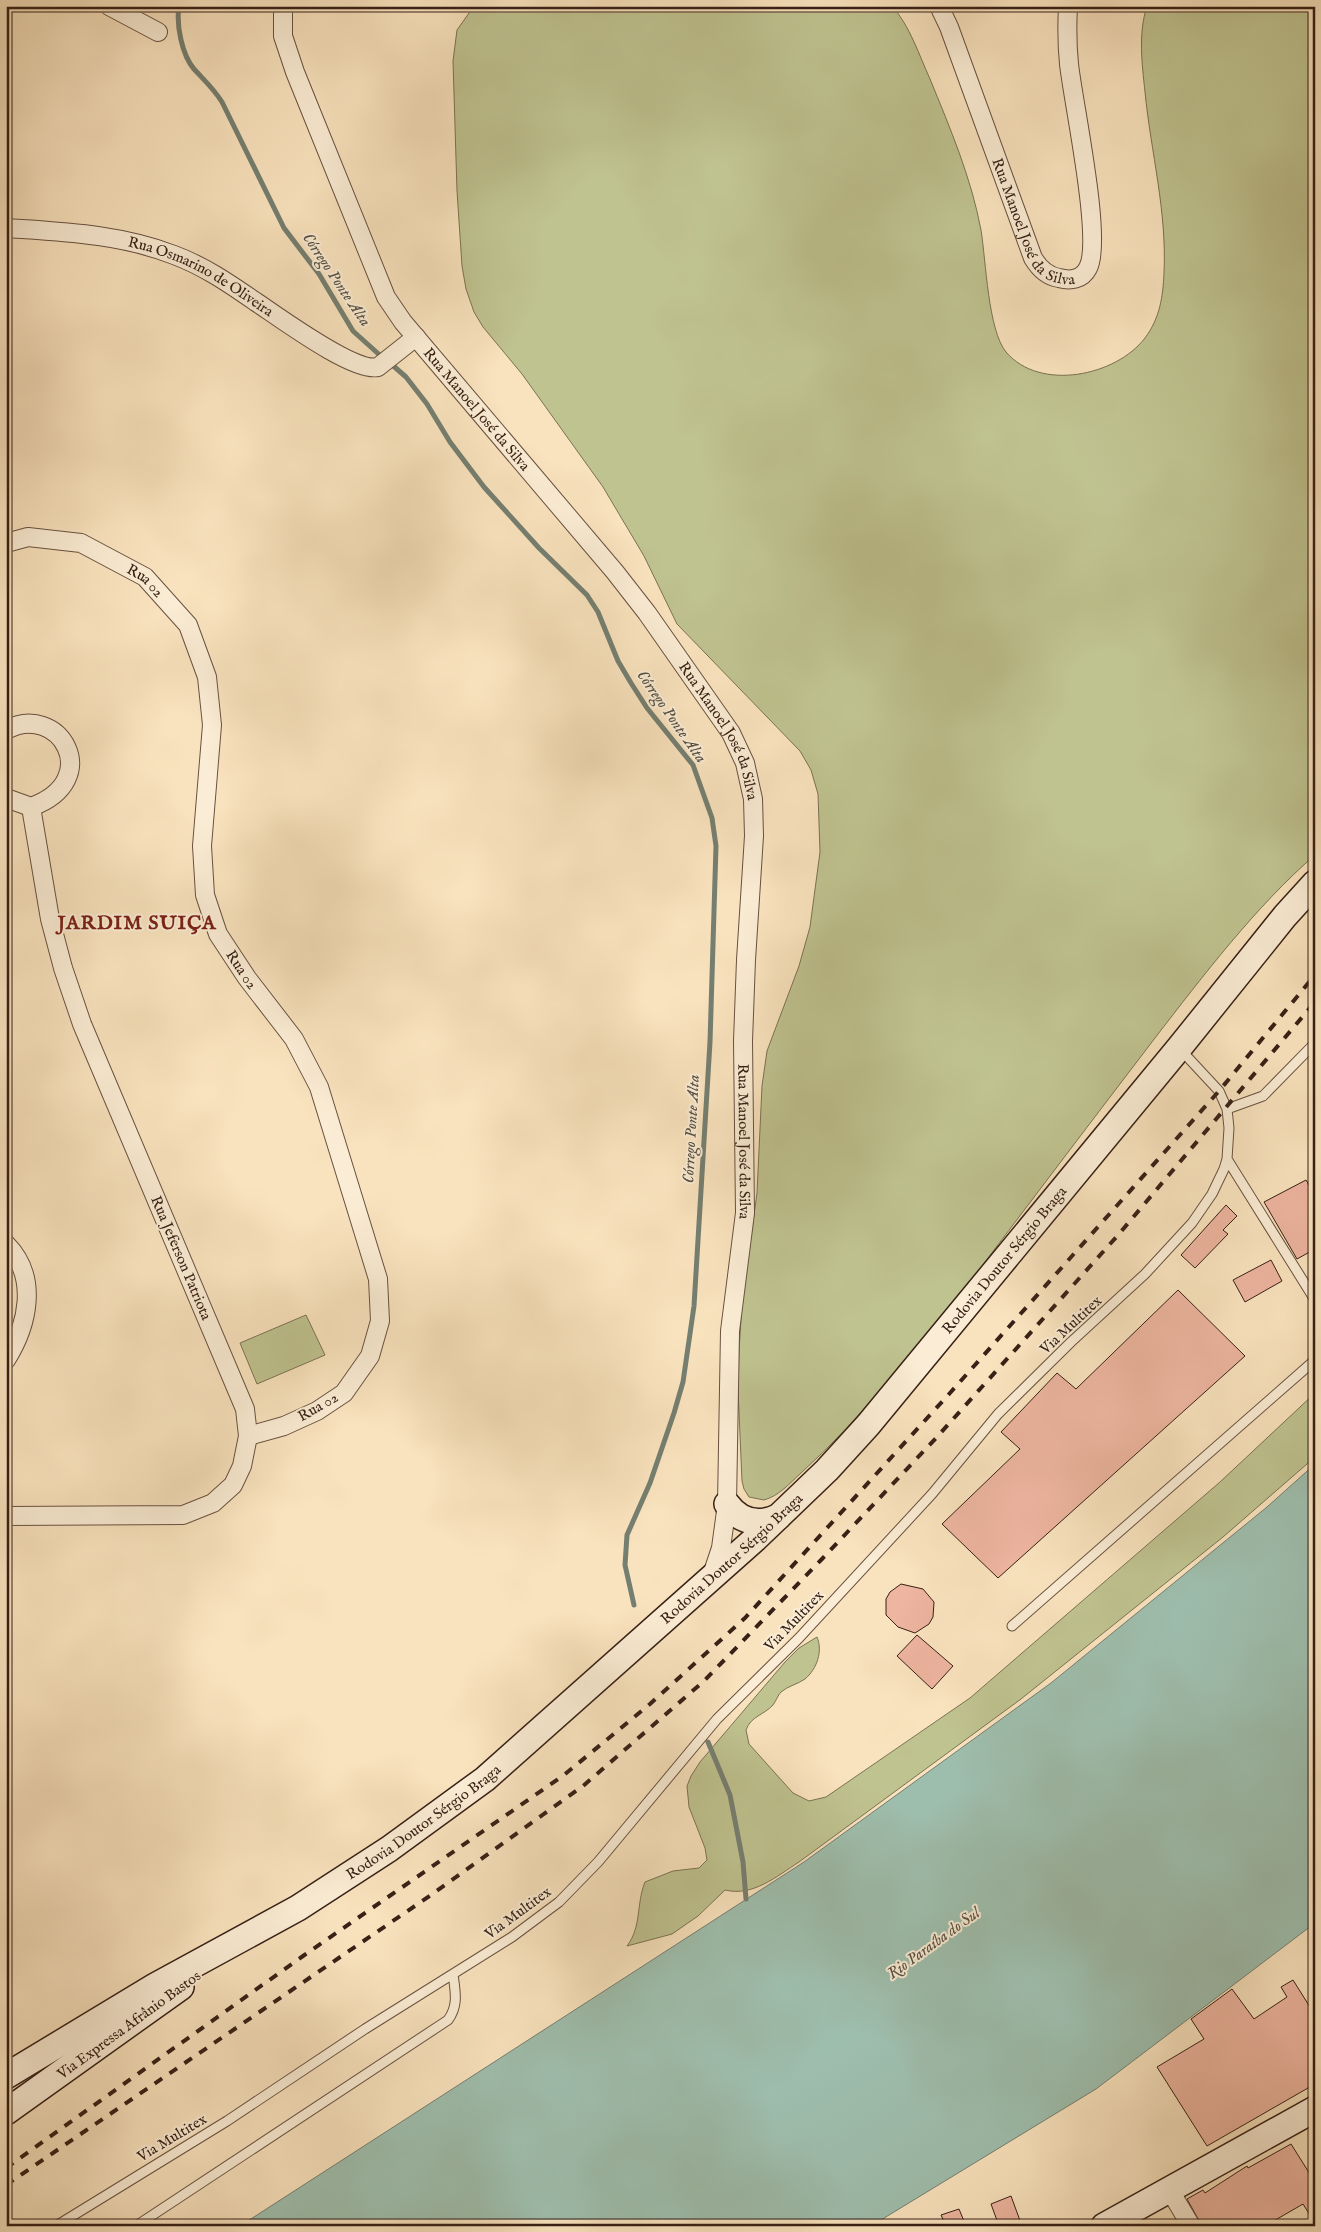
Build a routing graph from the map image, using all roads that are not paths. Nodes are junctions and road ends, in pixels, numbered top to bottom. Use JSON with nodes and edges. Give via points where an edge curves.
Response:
{"nodes":[{"id":1,"x":108,"y":6,"type":"edge"},
{"id":2,"x":283,"y":6,"type":"edge"},
{"id":3,"x":939,"y":6,"type":"edge"},
{"id":4,"x":1068,"y":6,"type":"edge"},
{"id":5,"x":158,"y":32,"type":"dead end"},
{"id":6,"x":6,"y":228,"type":"edge"},
{"id":7,"x":416,"y":337,"type":"junction"},
{"id":8,"x":6,"y":543,"type":"edge"},
{"id":9,"x":6,"y":730,"type":"edge"},
{"id":10,"x":6,"y":798,"type":"edge"},
{"id":11,"x":31,"y":807,"type":"junction"},
{"id":12,"x":1315,"y":883,"type":"edge"},
{"id":13,"x":1315,"y":1044,"type":"edge"},
{"id":14,"x":1179,"y":1048,"type":"junction"},
{"id":15,"x":1227,"y":1109,"type":"junction"},
{"id":16,"x":1227,"y":1159,"type":"junction"},
{"id":17,"x":6,"y":1244,"type":"edge"},
{"id":18,"x":1315,"y":1300,"type":"edge"},
{"id":19,"x":6,"y":1360,"type":"edge"},
{"id":20,"x":1315,"y":1360,"type":"edge"},
{"id":21,"x":248,"y":1436,"type":"junction"},
{"id":22,"x":727,"y":1504,"type":"junction"},
{"id":23,"x":6,"y":1516,"type":"edge"},
{"id":24,"x":778,"y":1517,"type":"junction"},
{"id":25,"x":711,"y":1578,"type":"junction"},
{"id":26,"x":1012,"y":1626,"type":"dead end"},
{"id":27,"x":249,"y":1935,"type":"junction"},
{"id":28,"x":453,"y":1974,"type":"junction"},
{"id":29,"x":6,"y":2076,"type":"edge"},
{"id":30,"x":1315,"y":2109,"type":"edge"},
{"id":31,"x":6,"y":2112,"type":"edge"},
{"id":32,"x":1170,"y":2189,"type":"junction"},
{"id":33,"x":56,"y":2226,"type":"edge"},
{"id":34,"x":136,"y":2226,"type":"edge"},
{"id":35,"x":1104,"y":2226,"type":"edge"},
{"id":36,"x":1191,"y":2226,"type":"edge"}],
"edges":[{"from":1,"to":5,"type":"street"},
{"from":2,"to":7,"type":"street","name":"Rua Manoel José da Silva","via":[[283,36],[287,50],[379,282],[394,310]]},
{"from":3,"to":4,"type":"street","name":"Rua Manoel José da Silva","via":[[1033,258],[1046,273],[1071,280],[1082,276],[1089,268],[1092,241],[1069,64]]},
{"from":6,"to":7,"type":"street","name":"Rua Osmarino de Oliveira","via":[[84,233],[143,244],[175,255],[223,280],[338,355],[362,366],[378,367]]},
{"from":7,"to":22,"type":"street","name":"Rua Manoel José da Silva","via":[[647,613],[731,733],[751,781],[754,836],[743,1041],[745,1213],[730,1331]]},
{"from":8,"to":21,"type":"street","name":"Rua 02","via":[[28,537],[81,543],[145,577],[188,625],[207,677],[212,725],[202,846],[205,895],[218,934],[294,1039],[319,1087],[378,1278],[380,1321],[370,1356],[344,1393],[317,1411],[284,1426]]},
{"from":9,"to":11,"type":"street","via":[[34,723],[47,727],[66,746],[70,760],[64,786],[55,796]]},
{"from":10,"to":11,"type":"street"},
{"from":11,"to":21,"type":"street","name":"Rua Jeferson Patriota","via":[[50,919],[79,1015],[245,1409]]},
{"from":12,"to":14,"type":"main road","name":"Rodovia Doutor Sérgio Braga"},
{"from":13,"to":15,"type":"lane","via":[[1263,1096]]},
{"from":14,"to":15,"type":"lane","via":[[1219,1091]]},
{"from":14,"to":24,"type":"main road","name":"Rodovia Doutor Sérgio Braga","via":[[868,1425],[828,1470]]},
{"from":15,"to":16,"type":"lane","name":"Via Multitex"},
{"from":16,"to":18,"type":"lane"},
{"from":16,"to":28,"type":"lane","name":"Via Multitex","via":[[1212,1194],[1192,1223],[1145,1274],[998,1414],[925,1501],[799,1638],[717,1719],[598,1862],[559,1902],[512,1937]]},
{"from":17,"to":19,"type":"street","via":[[25,1278],[28,1309],[17,1342]]},
{"from":20,"to":26,"type":"lane"},
{"from":21,"to":23,"type":"street","name":"Rua Jeferson Patriota","via":[[242,1466],[233,1485],[213,1503],[183,1515]]},
{"from":22,"to":24,"type":"main road","via":[[745,1520],[757,1523]]},
{"from":22,"to":25,"type":"street","name":"Rua Manoel José da Silva","via":[[721,1548]]},
{"from":24,"to":25,"type":"main road","name":"Rodovia Doutor Sérgio Braga"},
{"from":25,"to":27,"type":"main road","name":"Rodovia Doutor Sérgio Braga","via":[[485,1779],[388,1849],[298,1908]]},
{"from":27,"to":29,"type":"main road","name":"Rodovia Doutor Sérgio Braga","via":[[155,1986]]},
{"from":27,"to":31,"type":"main road","name":"Via Expressa Afrânio Bastos"},
{"from":28,"to":33,"type":"lane","name":"Via Multitex","via":[[227,2121]]},
{"from":28,"to":34,"type":"lane","via":[[456,2003],[448,2020]]},
{"from":30,"to":32,"type":"main road"},
{"from":32,"to":35,"type":"main road"},
{"from":32,"to":36,"type":"street"}]}
